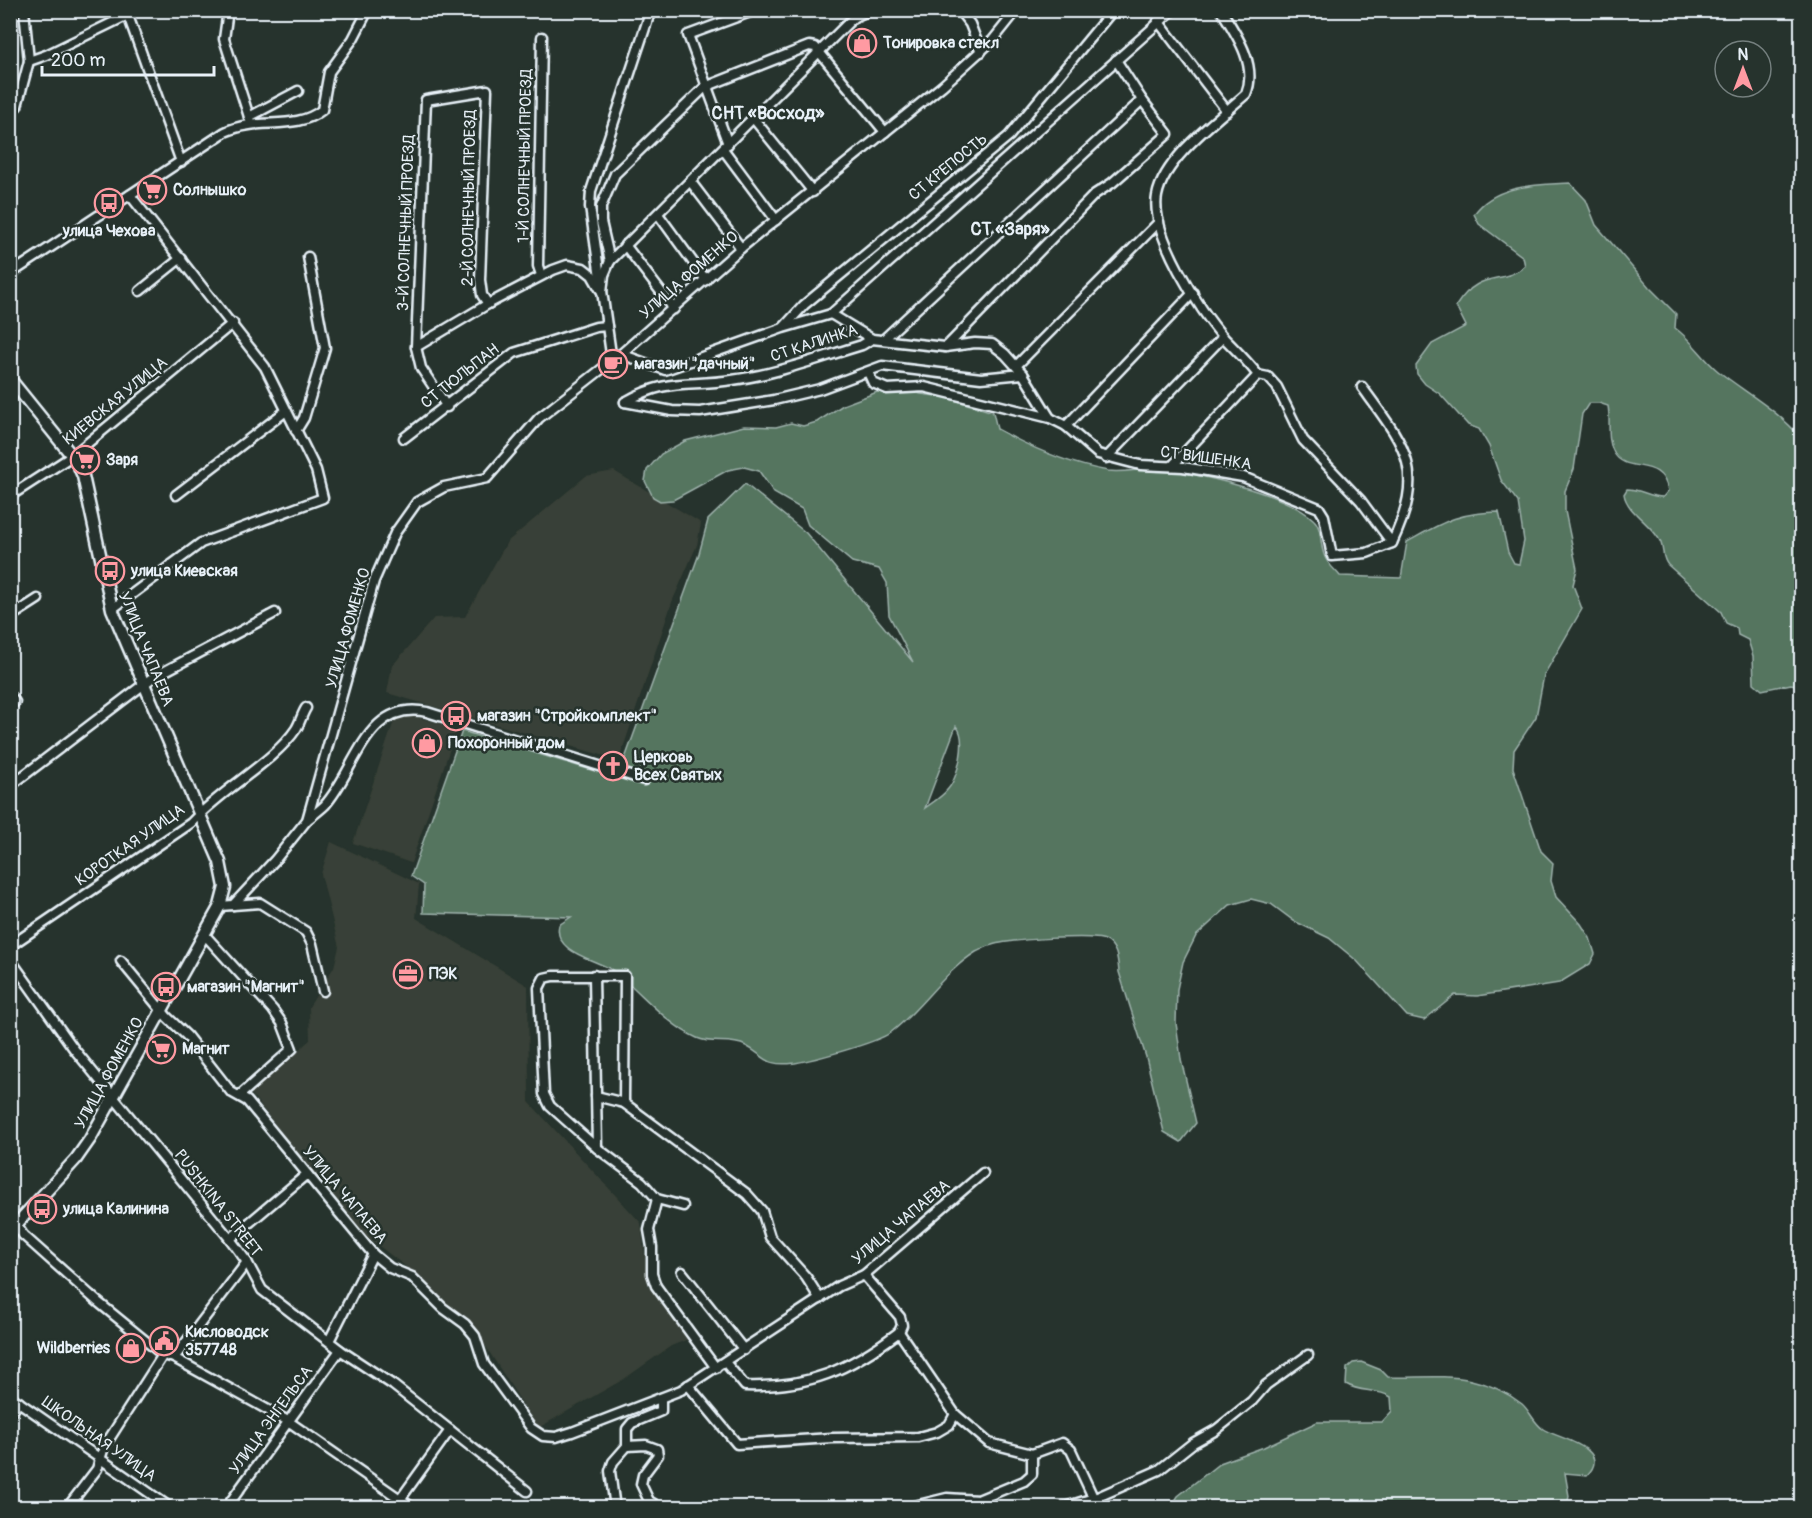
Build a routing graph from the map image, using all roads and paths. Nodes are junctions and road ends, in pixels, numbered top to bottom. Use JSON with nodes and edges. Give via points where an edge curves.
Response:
{"nodes":[{"id":1,"x":24,"y":10,"type":"edge"},
{"id":2,"x":228,"y":10,"type":"edge"},
{"id":3,"x":368,"y":10,"type":"edge"},
{"id":4,"x":651,"y":10,"type":"edge"},
{"id":5,"x":756,"y":10,"type":"edge"},
{"id":6,"x":870,"y":10,"type":"edge"},
{"id":7,"x":959,"y":10,"type":"edge"},
{"id":8,"x":1017,"y":10,"type":"edge"},
{"id":9,"x":1113,"y":10,"type":"edge"},
{"id":10,"x":1173,"y":10,"type":"edge"},
{"id":11,"x":1221,"y":10,"type":"edge"},
{"id":12,"x":127,"y":13,"type":"edge"},
{"id":13,"x":1158,"y":21,"type":"junction"},
{"id":14,"x":542,"y":37,"type":"dead end"},
{"id":15,"x":821,"y":51,"type":"junction"},
{"id":16,"x":981,"y":52,"type":"junction"},
{"id":17,"x":1116,"y":60,"type":"junction"},
{"id":18,"x":29,"y":61,"type":"junction"},
{"id":19,"x":705,"y":87,"type":"junction"},
{"id":20,"x":486,"y":90,"type":"joint"},
{"id":21,"x":298,"y":91,"type":"dead end"},
{"id":22,"x":1142,"y":100,"type":"junction"},
{"id":23,"x":17,"y":106,"type":"dead end"},
{"id":24,"x":1227,"y":111,"type":"junction"},
{"id":25,"x":753,"y":118,"type":"junction"},
{"id":26,"x":250,"y":120,"type":"junction"},
{"id":27,"x":885,"y":132,"type":"junction"},
{"id":28,"x":725,"y":146,"type":"junction"},
{"id":29,"x":181,"y":162,"type":"junction"},
{"id":30,"x":690,"y":181,"type":"junction"},
{"id":31,"x":813,"y":192,"type":"junction"},
{"id":32,"x":130,"y":195,"type":"junction"},
{"id":33,"x":658,"y":214,"type":"junction"},
{"id":34,"x":776,"y":220,"type":"junction"},
{"id":35,"x":1159,"y":222,"type":"junction"},
{"id":36,"x":626,"y":245,"type":"junction"},
{"id":37,"x":741,"y":248,"type":"junction"},
{"id":38,"x":308,"y":257,"type":"dead end"},
{"id":39,"x":181,"y":258,"type":"junction"},
{"id":40,"x":610,"y":261,"type":"junction"},
{"id":41,"x":10,"y":274,"type":"edge"},
{"id":42,"x":541,"y":275,"type":"junction"},
{"id":43,"x":706,"y":279,"type":"junction"},
{"id":44,"x":140,"y":291,"type":"dead end"},
{"id":45,"x":602,"y":292,"type":"junction"},
{"id":46,"x":1193,"y":293,"type":"junction"},
{"id":47,"x":488,"y":304,"type":"junction"},
{"id":48,"x":674,"y":309,"type":"junction"},
{"id":49,"x":831,"y":314,"type":"junction"},
{"id":50,"x":233,"y":323,"type":"junction"},
{"id":51,"x":607,"y":326,"type":"junction"},
{"id":52,"x":783,"y":327,"type":"junction"},
{"id":53,"x":1223,"y":337,"type":"junction"},
{"id":54,"x":885,"y":338,"type":"junction"},
{"id":55,"x":872,"y":339,"type":"junction"},
{"id":56,"x":416,"y":346,"type":"junction"},
{"id":57,"x":945,"y":347,"type":"junction"},
{"id":58,"x":621,"y":354,"type":"junction"},
{"id":59,"x":612,"y":360,"type":"junction"},
{"id":60,"x":1016,"y":366,"type":"junction"},
{"id":61,"x":868,"y":372,"type":"junction"},
{"id":62,"x":1023,"y":374,"type":"junction"},
{"id":63,"x":1258,"y":375,"type":"junction"},
{"id":64,"x":10,"y":379,"type":"edge"},
{"id":65,"x":1362,"y":387,"type":"dead end"},
{"id":66,"x":447,"y":407,"type":"junction"},
{"id":67,"x":286,"y":411,"type":"junction"},
{"id":68,"x":1050,"y":418,"type":"junction"},
{"id":69,"x":1066,"y":426,"type":"junction"},
{"id":70,"x":296,"y":431,"type":"junction"},
{"id":71,"x":404,"y":438,"type":"dead end"},
{"id":72,"x":72,"y":456,"type":"junction"},
{"id":73,"x":1106,"y":458,"type":"junction"},
{"id":74,"x":1172,"y":466,"type":"junction"},
{"id":75,"x":176,"y":495,"type":"dead end"},
{"id":76,"x":10,"y":496,"type":"edge"},
{"id":77,"x":1392,"y":543,"type":"junction"},
{"id":78,"x":38,"y":599,"type":"dead end"},
{"id":79,"x":112,"y":609,"type":"junction"},
{"id":80,"x":275,"y":613,"type":"dead end"},
{"id":81,"x":10,"y":617,"type":"edge"},
{"id":82,"x":144,"y":684,"type":"junction"},
{"id":83,"x":306,"y":708,"type":"dead end"},
{"id":84,"x":644,"y":780,"type":"dead end"},
{"id":85,"x":10,"y":786,"type":"edge"},
{"id":86,"x":200,"y":813,"type":"junction"},
{"id":87,"x":307,"y":820,"type":"junction"},
{"id":88,"x":233,"y":905,"type":"junction"},
{"id":89,"x":220,"y":906,"type":"junction"},
{"id":90,"x":204,"y":934,"type":"junction"},
{"id":91,"x":10,"y":946,"type":"edge"},
{"id":92,"x":10,"y":959,"type":"edge"},
{"id":93,"x":121,"y":962,"type":"dead end"},
{"id":94,"x":594,"y":975,"type":"junction"},
{"id":95,"x":323,"y":991,"type":"dead end"},
{"id":96,"x":161,"y":1011,"type":"junction"},
{"id":97,"x":239,"y":1096,"type":"junction"},
{"id":98,"x":596,"y":1096,"type":"junction"},
{"id":99,"x":114,"y":1098,"type":"junction"},
{"id":100,"x":624,"y":1103,"type":"junction"},
{"id":101,"x":597,"y":1148,"type":"junction"},
{"id":102,"x":984,"y":1173,"type":"dead end"},
{"id":103,"x":307,"y":1174,"type":"junction"},
{"id":104,"x":657,"y":1199,"type":"junction"},
{"id":105,"x":683,"y":1206,"type":"dead end"},
{"id":106,"x":12,"y":1223,"type":"edge"},
{"id":107,"x":230,"y":1239,"type":"junction"},
{"id":108,"x":373,"y":1254,"type":"junction"},
{"id":109,"x":247,"y":1262,"type":"junction"},
{"id":110,"x":682,"y":1272,"type":"dead end"},
{"id":111,"x":864,"y":1275,"type":"junction"},
{"id":112,"x":820,"y":1299,"type":"junction"},
{"id":113,"x":899,"y":1332,"type":"junction"},
{"id":114,"x":330,"y":1339,"type":"junction"},
{"id":115,"x":340,"y":1350,"type":"junction"},
{"id":116,"x":744,"y":1350,"type":"junction"},
{"id":117,"x":163,"y":1354,"type":"junction"},
{"id":118,"x":1308,"y":1355,"type":"dead end"},
{"id":119,"x":174,"y":1358,"type":"junction"},
{"id":120,"x":725,"y":1362,"type":"junction"},
{"id":121,"x":716,"y":1368,"type":"junction"},
{"id":122,"x":688,"y":1385,"type":"junction"},
{"id":123,"x":10,"y":1396,"type":"edge"},
{"id":124,"x":661,"y":1398,"type":"junction"},
{"id":125,"x":19,"y":1402,"type":"junction"},
{"id":126,"x":10,"y":1414,"type":"edge"},
{"id":127,"x":955,"y":1414,"type":"junction"},
{"id":128,"x":288,"y":1421,"type":"junction"},
{"id":129,"x":450,"y":1430,"type":"junction"},
{"id":130,"x":627,"y":1446,"type":"junction"},
{"id":131,"x":1032,"y":1454,"type":"junction"},
{"id":132,"x":101,"y":1457,"type":"junction"},
{"id":133,"x":527,"y":1491,"type":"dead end"},
{"id":134,"x":1092,"y":1496,"type":"junction"},
{"id":135,"x":400,"y":1498,"type":"junction"},
{"id":136,"x":67,"y":1508,"type":"edge"},
{"id":137,"x":171,"y":1508,"type":"edge"},
{"id":138,"x":226,"y":1508,"type":"edge"},
{"id":139,"x":394,"y":1508,"type":"edge"},
{"id":140,"x":413,"y":1508,"type":"edge"},
{"id":141,"x":615,"y":1508,"type":"edge"},
{"id":142,"x":661,"y":1508,"type":"edge"},
{"id":143,"x":906,"y":1508,"type":"edge"},
{"id":144,"x":1062,"y":1508,"type":"edge"},
{"id":145,"x":1098,"y":1508,"type":"edge"}],
"edges":[{"from":1,"to":18,"type":"street"},
{"from":2,"to":26,"type":"street","via":[[224,39]]},
{"from":3,"to":26,"type":"street","via":[[353,39],[328,72],[322,110],[309,120]]},
{"from":4,"to":45,"type":"street","via":[[591,191]]},
{"from":5,"to":19,"type":"street","via":[[688,35]]},
{"from":6,"to":15,"type":"street","via":[[854,17]]},
{"from":7,"to":16,"type":"street","via":[[970,24]]},
{"from":8,"to":16,"type":"street","name":"УЛИЦА ФОМЕНКО"},
{"from":9,"to":52,"type":"street","name":"СТ КРЕПОСТЬ","via":[[1010,136],[804,305]]},
{"from":10,"to":13,"type":"street"},
{"from":11,"to":24,"type":"street","via":[[1242,42],[1249,86],[1246,94]]},
{"from":12,"to":18,"type":"street"},
{"from":12,"to":29,"type":"street"},
{"from":13,"to":17,"type":"street"},
{"from":13,"to":24,"type":"street"},
{"from":14,"to":42,"type":"street","name":"1-Й СОЛНЕЧНЫЙ ПРОЕЗД","via":[[538,266]]},
{"from":15,"to":19,"type":"street","via":[[809,46]]},
{"from":15,"to":25,"type":"street"},
{"from":15,"to":27,"type":"street"},
{"from":16,"to":27,"type":"street","name":"УЛИЦА ФОМЕНКО"},
{"from":17,"to":22,"type":"street"},
{"from":17,"to":49,"type":"street"},
{"from":18,"to":23,"type":"street"},
{"from":19,"to":28,"type":"street"},
{"from":19,"to":40,"type":"street","via":[[615,174],[601,207]]},
{"from":20,"to":47,"type":"street","name":"2-Й СОЛНЕЧНЫЙ ПРОЕЗД","via":[[480,280]]},
{"from":20,"to":56,"type":"street","name":"3-Й СОЛНЕЧНЫЙ ПРОЕЗД","via":[[426,100]]},
{"from":21,"to":26,"type":"street"},
{"from":22,"to":54,"type":"street"},
{"from":22,"to":57,"type":"street","via":[[1167,134],[1095,195]]},
{"from":24,"to":35,"type":"street","via":[[1190,145],[1167,174],[1157,196]]},
{"from":25,"to":28,"type":"street"},
{"from":25,"to":31,"type":"street"},
{"from":26,"to":29,"type":"street"},
{"from":27,"to":31,"type":"street","name":"УЛИЦА ФОМЕНКО"},
{"from":28,"to":30,"type":"street"},
{"from":28,"to":34,"type":"street"},
{"from":29,"to":32,"type":"street"},
{"from":30,"to":33,"type":"street"},
{"from":30,"to":37,"type":"street"},
{"from":31,"to":34,"type":"street","name":"УЛИЦА ФОМЕНКО"},
{"from":32,"to":39,"type":"street"},
{"from":32,"to":41,"type":"street"},
{"from":33,"to":36,"type":"street"},
{"from":33,"to":43,"type":"street"},
{"from":34,"to":37,"type":"street","name":"УЛИЦА ФОМЕНКО"},
{"from":35,"to":46,"type":"street","via":[[1173,262]]},
{"from":35,"to":60,"type":"street"},
{"from":36,"to":40,"type":"street"},
{"from":36,"to":48,"type":"street"},
{"from":37,"to":43,"type":"street","name":"УЛИЦА ФОМЕНКО"},
{"from":38,"to":70,"type":"street","via":[[325,348],[304,418]]},
{"from":39,"to":44,"type":"street"},
{"from":39,"to":50,"type":"street"},
{"from":40,"to":45,"type":"street"},
{"from":42,"to":45,"type":"street","via":[[567,266],[583,268]]},
{"from":42,"to":47,"type":"street"},
{"from":43,"to":48,"type":"street","name":"УЛИЦА ФОМЕНКО"},
{"from":45,"to":51,"type":"street"},
{"from":46,"to":53,"type":"street"},
{"from":46,"to":69,"type":"street"},
{"from":47,"to":56,"type":"street"},
{"from":48,"to":58,"type":"street","name":"УЛИЦА ФОМЕНКО"},
{"from":49,"to":52,"type":"street"},
{"from":49,"to":55,"type":"street"},
{"from":50,"to":67,"type":"street","via":[[265,367]]},
{"from":50,"to":72,"type":"street","name":"КИЕВСКАЯ УЛИЦА"},
{"from":51,"to":59,"type":"street"},
{"from":51,"to":66,"type":"street","name":"СТ ТЮЛЬПАН","via":[[520,350]]},
{"from":52,"to":58,"type":"street","via":[[665,370]]},
{"from":53,"to":63,"type":"street"},
{"from":53,"to":73,"type":"street"},
{"from":54,"to":55,"type":"street","name":"СТ КАЛИНКА"},
{"from":54,"to":57,"type":"street"},
{"from":55,"to":61,"type":"street","name":"СТ КАЛИНКА","via":[[782,370],[731,380],[671,383],[625,402],[672,411],[700,411],[774,400]]},
{"from":56,"to":66,"type":"street","via":[[421,368]]},
{"from":57,"to":60,"type":"street","via":[[992,344]]},
{"from":58,"to":59,"type":"street","name":"УЛИЦА ФОМЕНКО"},
{"from":59,"to":87,"type":"street","name":"УЛИЦА ФОМЕНКО","via":[[539,418],[487,478],[437,491],[408,512],[374,581]]},
{"from":60,"to":62,"type":"street"},
{"from":61,"to":62,"type":"street","via":[[893,366],[981,378]]},
{"from":61,"to":68,"type":"street","via":[[873,383],[888,388],[924,387]]},
{"from":62,"to":68,"type":"street"},
{"from":63,"to":74,"type":"street"},
{"from":63,"to":77,"type":"street","via":[[1268,377],[1277,387],[1303,440],[1361,501]]},
{"from":64,"to":72,"type":"main road","name":"УЛИЦА ЧАПАЕВА"},
{"from":65,"to":77,"type":"street","via":[[1390,425],[1409,462],[1408,493]]},
{"from":66,"to":71,"type":"street","name":"СТ ТЮЛЬПАН"},
{"from":67,"to":70,"type":"street"},
{"from":67,"to":75,"type":"street"},
{"from":68,"to":69,"type":"street","name":"СТ ВИШЕНКА"},
{"from":69,"to":73,"type":"street","name":"СТ ВИШЕНКА"},
{"from":70,"to":79,"type":"street","via":[[316,470],[324,498],[208,539]]},
{"from":72,"to":76,"type":"street","name":"КИЕВСКАЯ УЛИЦА"},
{"from":72,"to":79,"type":"main road","name":"УЛИЦА ЧАПАЕВА","via":[[83,476]]},
{"from":73,"to":74,"type":"street","name":"СТ ВИШЕНКА"},
{"from":74,"to":77,"type":"street","name":"СТ ВИШЕНКА","via":[[1243,477],[1319,508],[1332,556],[1367,553]]},
{"from":78,"to":81,"type":"street"},
{"from":79,"to":82,"type":"main road","name":"УЛИЦА ЧАПАЕВА"},
{"from":80,"to":82,"type":"street"},
{"from":82,"to":85,"type":"street"},
{"from":82,"to":86,"type":"main road","name":"УЛИЦА ЧАПАЕВА"},
{"from":83,"to":86,"type":"street","name":"КОРОТКАЯ УЛИЦА","via":[[296,729],[274,752]]},
{"from":84,"to":87,"type":"street","via":[[427,712],[403,710],[393,713],[371,734],[326,804]]},
{"from":86,"to":89,"type":"main road","name":"УЛИЦА ЧАПАЕВА","via":[[224,873]]},
{"from":86,"to":91,"type":"street","name":"КОРОТКАЯ УЛИЦА","via":[[188,826]]},
{"from":87,"to":88,"type":"street","name":"УЛИЦА ФОМЕНКО"},
{"from":88,"to":89,"type":"street"},
{"from":88,"to":95,"type":"street","via":[[260,903],[306,932]]},
{"from":89,"to":90,"type":"main road","name":"УЛИЦА ФОМЕНКО"},
{"from":90,"to":96,"type":"main road","name":"УЛИЦА ФОМЕНКО"},
{"from":90,"to":97,"type":"street","via":[[273,1010],[292,1049]]},
{"from":92,"to":99,"type":"street","name":"PUSHKINA STREET"},
{"from":93,"to":96,"type":"street","name":"УЛИЦА ЧАПАЕВА"},
{"from":94,"to":98,"type":"street"},
{"from":94,"to":100,"type":"street","via":[[625,976]]},
{"from":94,"to":101,"type":"street","via":[[544,978],[539,988],[544,1094],[550,1106]]},
{"from":96,"to":97,"type":"street","name":"УЛИЦА ЧАПАЕВА","via":[[187,1036],[231,1092]]},
{"from":96,"to":99,"type":"main road","name":"УЛИЦА ФОМЕНКО"},
{"from":97,"to":103,"type":"street","name":"УЛИЦА ЧАПАЕВА"},
{"from":98,"to":100,"type":"street"},
{"from":98,"to":101,"type":"street"},
{"from":99,"to":106,"type":"main road","name":"УЛИЦА ФОМЕНКО","via":[[76,1159]]},
{"from":99,"to":107,"type":"street","name":"PUSHKINA STREET"},
{"from":100,"to":112,"type":"street","via":[[754,1201],[762,1211],[770,1237]]},
{"from":101,"to":104,"type":"street","via":[[642,1182]]},
{"from":102,"to":111,"type":"street","name":"УЛИЦА ЧАПАЕВА"},
{"from":103,"to":107,"type":"street"},
{"from":103,"to":108,"type":"street","name":"УЛИЦА ЧАПАЕВА"},
{"from":104,"to":105,"type":"street"},
{"from":104,"to":121,"type":"street","via":[[649,1230],[656,1286]]},
{"from":106,"to":117,"type":"street"},
{"from":107,"to":109,"type":"street","name":"PUSHKINA STREET"},
{"from":108,"to":114,"type":"street"},
{"from":108,"to":124,"type":"street","name":"УЛИЦА ЧАПАЕВА","via":[[390,1268],[412,1277],[465,1324],[475,1336],[484,1364],[531,1428],[543,1436],[572,1432]]},
{"from":109,"to":114,"type":"street","name":"PUSHKINA STREET","via":[[262,1290]]},
{"from":109,"to":119,"type":"street"},
{"from":110,"to":116,"type":"street"},
{"from":111,"to":112,"type":"street","name":"УЛИЦА ЧАПАЕВА"},
{"from":111,"to":113,"type":"street","via":[[900,1317]]},
{"from":112,"to":116,"type":"street","name":"УЛИЦА ЧАПАЕВА"},
{"from":113,"to":120,"type":"street","via":[[837,1372],[805,1383],[745,1386]]},
{"from":113,"to":127,"type":"street"},
{"from":114,"to":115,"type":"street","name":"PUSHKINA STREET"},
{"from":115,"to":128,"type":"street","name":"УЛИЦА ЭНГЕЛЬСА"},
{"from":115,"to":129,"type":"street","name":"PUSHKINA STREET"},
{"from":116,"to":120,"type":"street","name":"УЛИЦА ЧАПАЕВА"},
{"from":117,"to":119,"type":"street"},
{"from":117,"to":132,"type":"street"},
{"from":118,"to":134,"type":"street","via":[[1266,1385],[1216,1430],[1159,1470]]},
{"from":119,"to":128,"type":"street"},
{"from":120,"to":121,"type":"street","name":"УЛИЦА ЧАПАЕВА"},
{"from":121,"to":122,"type":"street","name":"УЛИЦА ЧАПАЕВА"},
{"from":122,"to":124,"type":"street","name":"УЛИЦА ЧАПАЕВА"},
{"from":122,"to":127,"type":"street","via":[[737,1444],[832,1437],[918,1437],[949,1425]]},
{"from":123,"to":125,"type":"street","name":"ШКОЛЬНАЯ УЛИЦА"},
{"from":124,"to":130,"type":"street","via":[[661,1411],[627,1429]]},
{"from":125,"to":126,"type":"street"},
{"from":125,"to":132,"type":"street","name":"ШКОЛЬНАЯ УЛИЦА"},
{"from":127,"to":131,"type":"street","via":[[990,1443]]},
{"from":128,"to":135,"type":"street"},
{"from":128,"to":138,"type":"street","name":"УЛИЦА ЭНГЕЛЬСА"},
{"from":129,"to":133,"type":"street","name":"PUSHKINA STREET"},
{"from":129,"to":135,"type":"street"},
{"from":130,"to":141,"type":"street","via":[[610,1471]]},
{"from":130,"to":142,"type":"street","via":[[657,1449],[658,1455],[640,1484],[649,1501]]},
{"from":131,"to":134,"type":"street","via":[[1062,1443],[1067,1445]]},
{"from":131,"to":143,"type":"street","via":[[1032,1474],[1024,1481],[978,1500],[947,1498]]},
{"from":132,"to":136,"type":"street","via":[[97,1469]]},
{"from":132,"to":137,"type":"street","name":"ШКОЛЬНАЯ УЛИЦА"},
{"from":134,"to":144,"type":"street"},
{"from":134,"to":145,"type":"street"},
{"from":135,"to":139,"type":"street"},
{"from":135,"to":140,"type":"street"}]}
